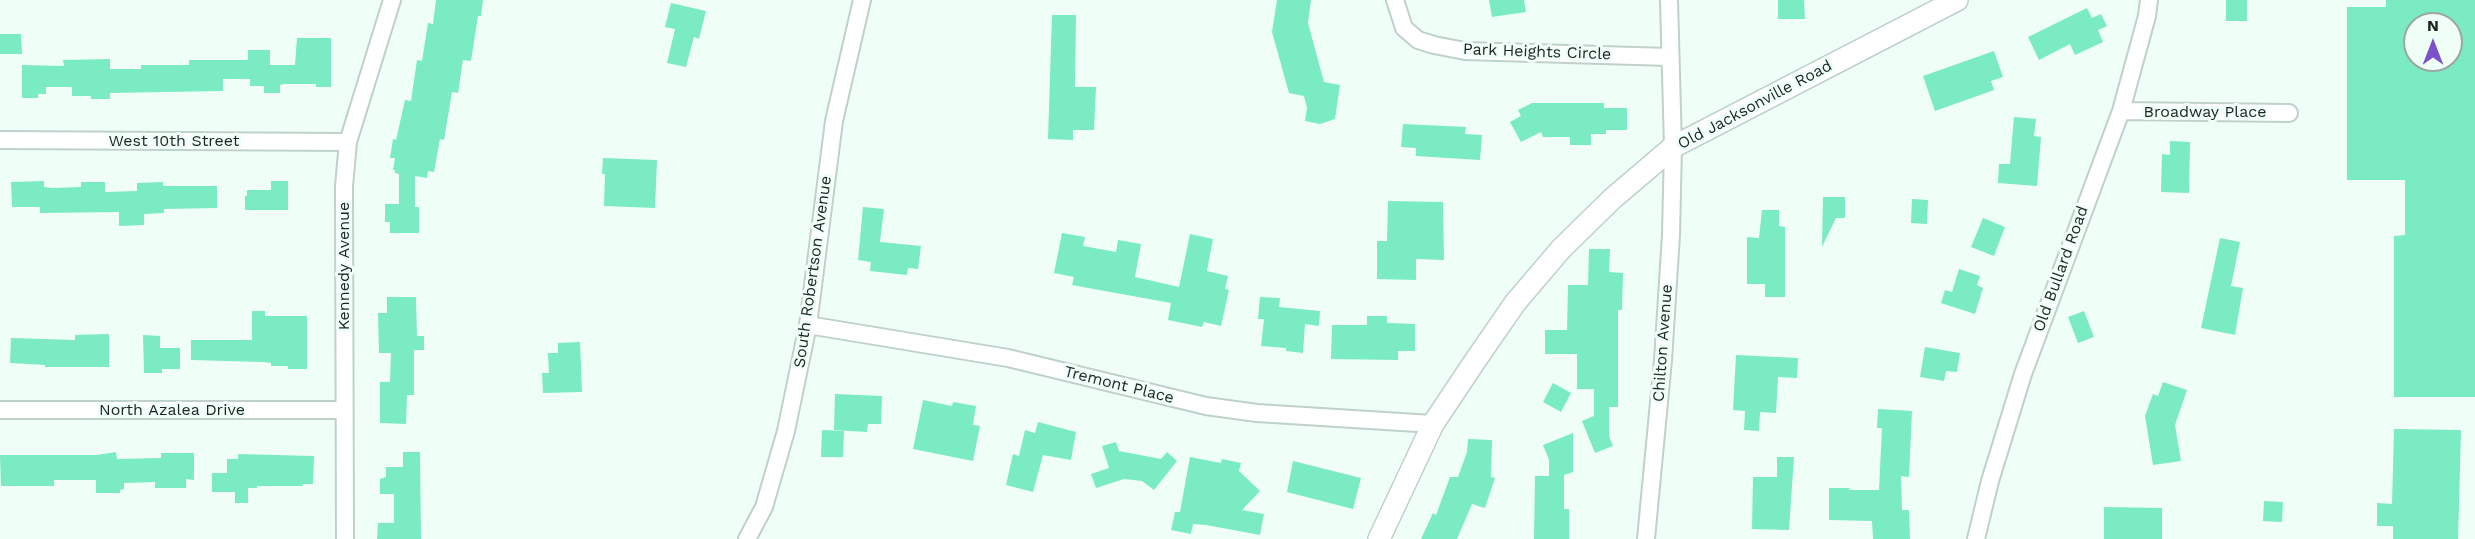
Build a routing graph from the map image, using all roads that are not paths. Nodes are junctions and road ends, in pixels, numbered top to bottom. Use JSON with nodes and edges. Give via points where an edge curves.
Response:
{"nodes":[{"id":1,"x":392,"y":0,"type":"edge"},
{"id":2,"x":862,"y":0,"type":"edge"},
{"id":3,"x":1395,"y":0,"type":"edge"},
{"id":4,"x":1669,"y":0,"type":"edge"},
{"id":5,"x":1957,"y":0,"type":"edge"},
{"id":6,"x":2149,"y":0,"type":"edge"},
{"id":7,"x":1669,"y":57,"type":"junction"},
{"id":8,"x":2121,"y":111,"type":"junction"},
{"id":9,"x":2289,"y":113,"type":"dead end"},
{"id":10,"x":0,"y":140,"type":"edge"},
{"id":11,"x":348,"y":142,"type":"junction"},
{"id":12,"x":1673,"y":147,"type":"junction"},
{"id":13,"x":808,"y":325,"type":"junction"},
{"id":14,"x":0,"y":410,"type":"edge"},
{"id":15,"x":344,"y":410,"type":"junction"},
{"id":16,"x":1433,"y":424,"type":"junction"},
{"id":17,"x":345,"y":539,"type":"edge"},
{"id":18,"x":747,"y":539,"type":"edge"},
{"id":19,"x":1378,"y":539,"type":"edge"},
{"id":20,"x":1646,"y":539,"type":"edge"},
{"id":21,"x":1976,"y":539,"type":"edge"}],
"edges":[{"from":1,"to":11,"type":"street","name":"Kennedy Avenue"},
{"from":2,"to":13,"type":"street","name":"South Robertson Avenue","via":[[834,122]]},
{"from":3,"to":7,"type":"street","name":"Park Heights Circle","via":[[1404,28],[1434,45],[1465,51]]},
{"from":4,"to":7,"type":"street","name":"Chilton Avenue"},
{"from":5,"to":12,"type":"main road","name":"Old Jacksonville Road"},
{"from":6,"to":8,"type":"street","name":"Old Bullard Road"},
{"from":7,"to":12,"type":"street","name":"Chilton Avenue"},
{"from":8,"to":9,"type":"street","name":"Broadway Place"},
{"from":8,"to":21,"type":"street","name":"Old Bullard Road","via":[[2023,374]]},
{"from":10,"to":11,"type":"street","name":"West 10th Street"},
{"from":11,"to":15,"type":"street","name":"Kennedy Avenue","via":[[344,186]]},
{"from":12,"to":16,"type":"main road","name":"Old Jacksonville Road","via":[[1561,249],[1515,303]]},
{"from":12,"to":20,"type":"street","name":"Chilton Avenue","via":[[1663,360]]},
{"from":13,"to":16,"type":"street","name":"Tremont Place","via":[[1008,358],[1206,406]]},
{"from":13,"to":18,"type":"street","name":"South Robertson Avenue","via":[[786,431],[764,507]]},
{"from":14,"to":15,"type":"street","name":"North Azalea Drive"},
{"from":15,"to":17,"type":"street","name":"Kennedy Avenue"},
{"from":16,"to":19,"type":"main road","name":"Old Jacksonville Road"}]}
